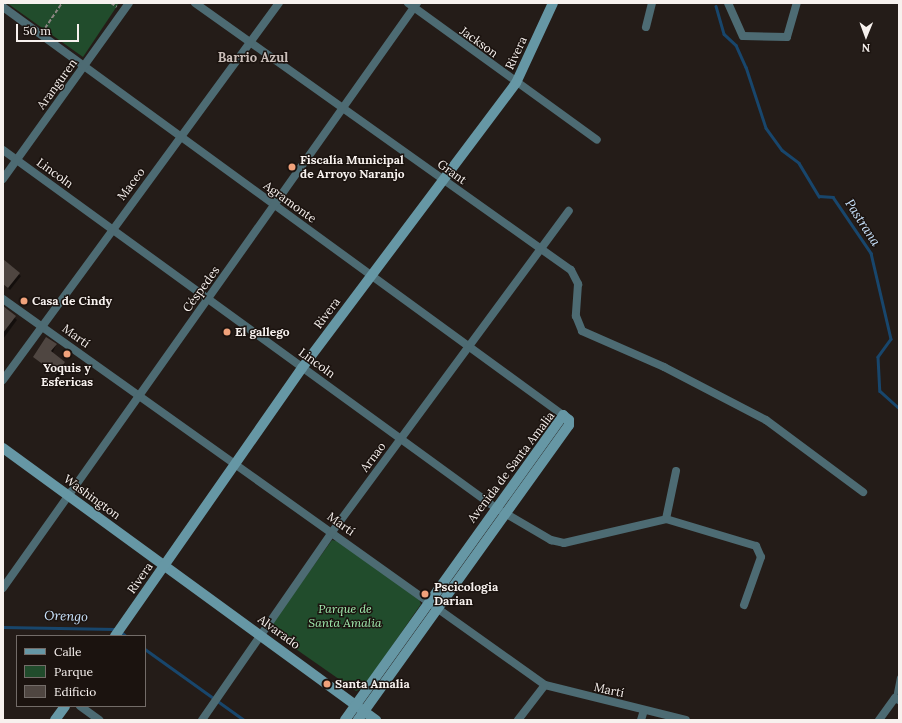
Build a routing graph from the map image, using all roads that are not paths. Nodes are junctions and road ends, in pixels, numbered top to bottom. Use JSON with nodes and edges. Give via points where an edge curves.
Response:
{"nodes":[{"id":1,"x":130,"y":3,"type":"edge"},
{"id":2,"x":195,"y":3,"type":"edge"},
{"id":3,"x":279,"y":3,"type":"edge"},
{"id":4,"x":408,"y":3,"type":"edge"},
{"id":5,"x":553,"y":3,"type":"edge"},
{"id":6,"x":652,"y":3,"type":"edge"},
{"id":7,"x":728,"y":3,"type":"edge"},
{"id":8,"x":797,"y":3,"type":"edge"},
{"id":9,"x":416,"y":6,"type":"edge"},
{"id":10,"x":3,"y":7,"type":"edge"},
{"id":11,"x":646,"y":27,"type":"dead end"},
{"id":12,"x":250,"y":42,"type":"junction"},
{"id":13,"x":84,"y":67,"type":"junction"},
{"id":14,"x":516,"y":83,"type":"junction"},
{"id":15,"x":343,"y":108,"type":"junction"},
{"id":16,"x":181,"y":137,"type":"junction"},
{"id":17,"x":597,"y":140,"type":"dead end"},
{"id":18,"x":3,"y":150,"type":"edge"},
{"id":19,"x":16,"y":160,"type":"junction"},
{"id":20,"x":3,"y":179,"type":"edge"},
{"id":21,"x":442,"y":180,"type":"junction"},
{"id":22,"x":276,"y":206,"type":"junction"},
{"id":23,"x":569,"y":211,"type":"dead end"},
{"id":24,"x":112,"y":229,"type":"junction"},
{"id":25,"x":539,"y":250,"type":"junction"},
{"id":26,"x":371,"y":275,"type":"junction"},
{"id":27,"x":3,"y":299,"type":"edge"},
{"id":28,"x":209,"y":299,"type":"junction"},
{"id":29,"x":42,"y":326,"type":"junction"},
{"id":30,"x":469,"y":346,"type":"junction"},
{"id":31,"x":302,"y":368,"type":"junction"},
{"id":32,"x":3,"y":380,"type":"edge"},
{"id":33,"x":140,"y":396,"type":"junction"},
{"id":34,"x":563,"y":415,"type":"junction"},
{"id":35,"x":402,"y":438,"type":"junction"},
{"id":36,"x":3,"y":448,"type":"edge"},
{"id":37,"x":234,"y":463,"type":"junction"},
{"id":38,"x":676,"y":471,"type":"dead end"},
{"id":39,"x":863,"y":492,"type":"dead end"},
{"id":40,"x":70,"y":497,"type":"junction"},
{"id":41,"x":496,"y":508,"type":"junction"},
{"id":42,"x":506,"y":514,"type":"junction"},
{"id":43,"x":666,"y":519,"type":"junction"},
{"id":44,"x":332,"y":532,"type":"junction"},
{"id":45,"x":165,"y":566,"type":"junction"},
{"id":46,"x":3,"y":588,"type":"edge"},
{"id":47,"x":744,"y":605,"type":"dead end"},
{"id":48,"x":434,"y":606,"type":"junction"},
{"id":49,"x":260,"y":634,"type":"junction"},
{"id":50,"x":116,"y":635,"type":"edge"},
{"id":51,"x":899,"y":677,"type":"edge"},
{"id":52,"x":545,"y":685,"type":"junction"},
{"id":53,"x":897,"y":699,"type":"edge"},
{"id":54,"x":64,"y":707,"type":"edge"},
{"id":55,"x":81,"y":707,"type":"edge"},
{"id":56,"x":360,"y":709,"type":"junction"},
{"id":57,"x":644,"y":710,"type":"junction"},
{"id":58,"x":55,"y":720,"type":"edge"},
{"id":59,"x":99,"y":720,"type":"edge"},
{"id":60,"x":202,"y":720,"type":"edge"},
{"id":61,"x":345,"y":720,"type":"edge"},
{"id":62,"x":358,"y":720,"type":"edge"},
{"id":63,"x":376,"y":720,"type":"edge"},
{"id":64,"x":518,"y":720,"type":"edge"},
{"id":65,"x":641,"y":720,"type":"edge"},
{"id":66,"x":686,"y":720,"type":"edge"},
{"id":67,"x":879,"y":720,"type":"edge"}],
"edges":[{"from":1,"to":13,"type":"street","name":"Aranguren"},
{"from":2,"to":12,"type":"street","name":"Grant"},
{"from":3,"to":12,"type":"street","name":"Maceo"},
{"from":4,"to":9,"type":"street","name":"Jackson"},
{"from":5,"to":14,"type":"street","name":"Rivera"},
{"from":6,"to":11,"type":"street"},
{"from":7,"to":8,"type":"street","via":[[743,36],[786,37]]},
{"from":9,"to":14,"type":"street","name":"Jackson"},
{"from":9,"to":15,"type":"street","name":"Céspedes"},
{"from":10,"to":13,"type":"street","name":"Agramonte"},
{"from":12,"to":15,"type":"street","name":"Grant"},
{"from":12,"to":16,"type":"street","name":"Maceo"},
{"from":13,"to":16,"type":"street","name":"Agramonte"},
{"from":13,"to":19,"type":"street","name":"Aranguren"},
{"from":14,"to":17,"type":"street","name":"Jackson"},
{"from":14,"to":21,"type":"street","name":"Rivera"},
{"from":15,"to":21,"type":"street","name":"Grant"},
{"from":15,"to":22,"type":"street","name":"Céspedes"},
{"from":16,"to":22,"type":"street","name":"Agramonte"},
{"from":16,"to":24,"type":"street","name":"Maceo"},
{"from":18,"to":19,"type":"street","name":"Lincoln"},
{"from":19,"to":20,"type":"street","name":"Aranguren"},
{"from":19,"to":24,"type":"street","name":"Lincoln"},
{"from":21,"to":25,"type":"street","name":"Grant"},
{"from":21,"to":26,"type":"street","name":"Rivera"},
{"from":22,"to":26,"type":"street","name":"Agramonte"},
{"from":22,"to":28,"type":"street","name":"Céspedes"},
{"from":23,"to":25,"type":"street","name":"Arnao"},
{"from":24,"to":28,"type":"street","name":"Lincoln"},
{"from":24,"to":29,"type":"street","name":"Maceo"},
{"from":25,"to":30,"type":"street","name":"Arnao"},
{"from":25,"to":39,"type":"street","name":"Grant","via":[[576,277],[576,316],[582,331],[664,367],[766,420]]},
{"from":26,"to":30,"type":"street","name":"Agramonte"},
{"from":26,"to":31,"type":"street","name":"Rivera"},
{"from":27,"to":29,"type":"street","name":"Martí"},
{"from":28,"to":31,"type":"street","name":"Lincoln"},
{"from":28,"to":33,"type":"street","name":"Céspedes"},
{"from":29,"to":32,"type":"street","name":"Maceo"},
{"from":29,"to":33,"type":"street","name":"Martí"},
{"from":30,"to":34,"type":"street","name":"Agramonte"},
{"from":30,"to":35,"type":"street","name":"Arnao"},
{"from":31,"to":35,"type":"street","name":"Lincoln"},
{"from":31,"to":37,"type":"street","name":"Rivera"},
{"from":33,"to":37,"type":"street","name":"Martí"},
{"from":33,"to":40,"type":"street","name":"Céspedes"},
{"from":34,"to":41,"type":"street","name":"Avenida de Santa Amalia"},
{"from":34,"to":42,"type":"street","name":"Avenida de Santa Amalia","via":[[570,420],[569,425]]},
{"from":35,"to":41,"type":"street","name":"Lincoln"},
{"from":35,"to":44,"type":"street","name":"Arnao"},
{"from":36,"to":40,"type":"street","name":"Washington"},
{"from":37,"to":44,"type":"street","name":"Martí"},
{"from":37,"to":45,"type":"street","name":"Rivera"},
{"from":38,"to":43,"type":"street"},
{"from":40,"to":45,"type":"street","name":"Washington"},
{"from":40,"to":46,"type":"street","name":"Céspedes"},
{"from":41,"to":42,"type":"street","name":"Lincoln"},
{"from":41,"to":48,"type":"street","name":"Avenida de Santa Amalia"},
{"from":42,"to":43,"type":"street","name":"Lincoln","via":[[551,540],[564,543]]},
{"from":42,"to":48,"type":"street","name":"Avenida de Santa Amalia"},
{"from":43,"to":47,"type":"street","via":[[756,546],[760,557]]},
{"from":44,"to":48,"type":"street","name":"Martí"},
{"from":44,"to":49,"type":"street","name":"Arnao"},
{"from":45,"to":49,"type":"street","name":"Alvarado"},
{"from":45,"to":50,"type":"street","name":"Rivera"},
{"from":48,"to":52,"type":"street","name":"Martí"},
{"from":48,"to":56,"type":"street","name":"Avenida de Santa Amalia"},
{"from":49,"to":56,"type":"street","name":"Alvarado"},
{"from":49,"to":60,"type":"street","name":"Arnao"},
{"from":51,"to":53,"type":"lane"},
{"from":52,"to":57,"type":"street","name":"Martí"},
{"from":52,"to":64,"type":"street"},
{"from":53,"to":67,"type":"street"},
{"from":54,"to":58,"type":"street"},
{"from":55,"to":59,"type":"street"},
{"from":56,"to":61,"type":"street","name":"Avenida de Santa Amalia"},
{"from":56,"to":62,"type":"street","name":"Avenida de Santa Amalia"},
{"from":56,"to":63,"type":"street","name":"Alvarado"},
{"from":57,"to":65,"type":"street"},
{"from":57,"to":66,"type":"street","name":"Martí"}]}
